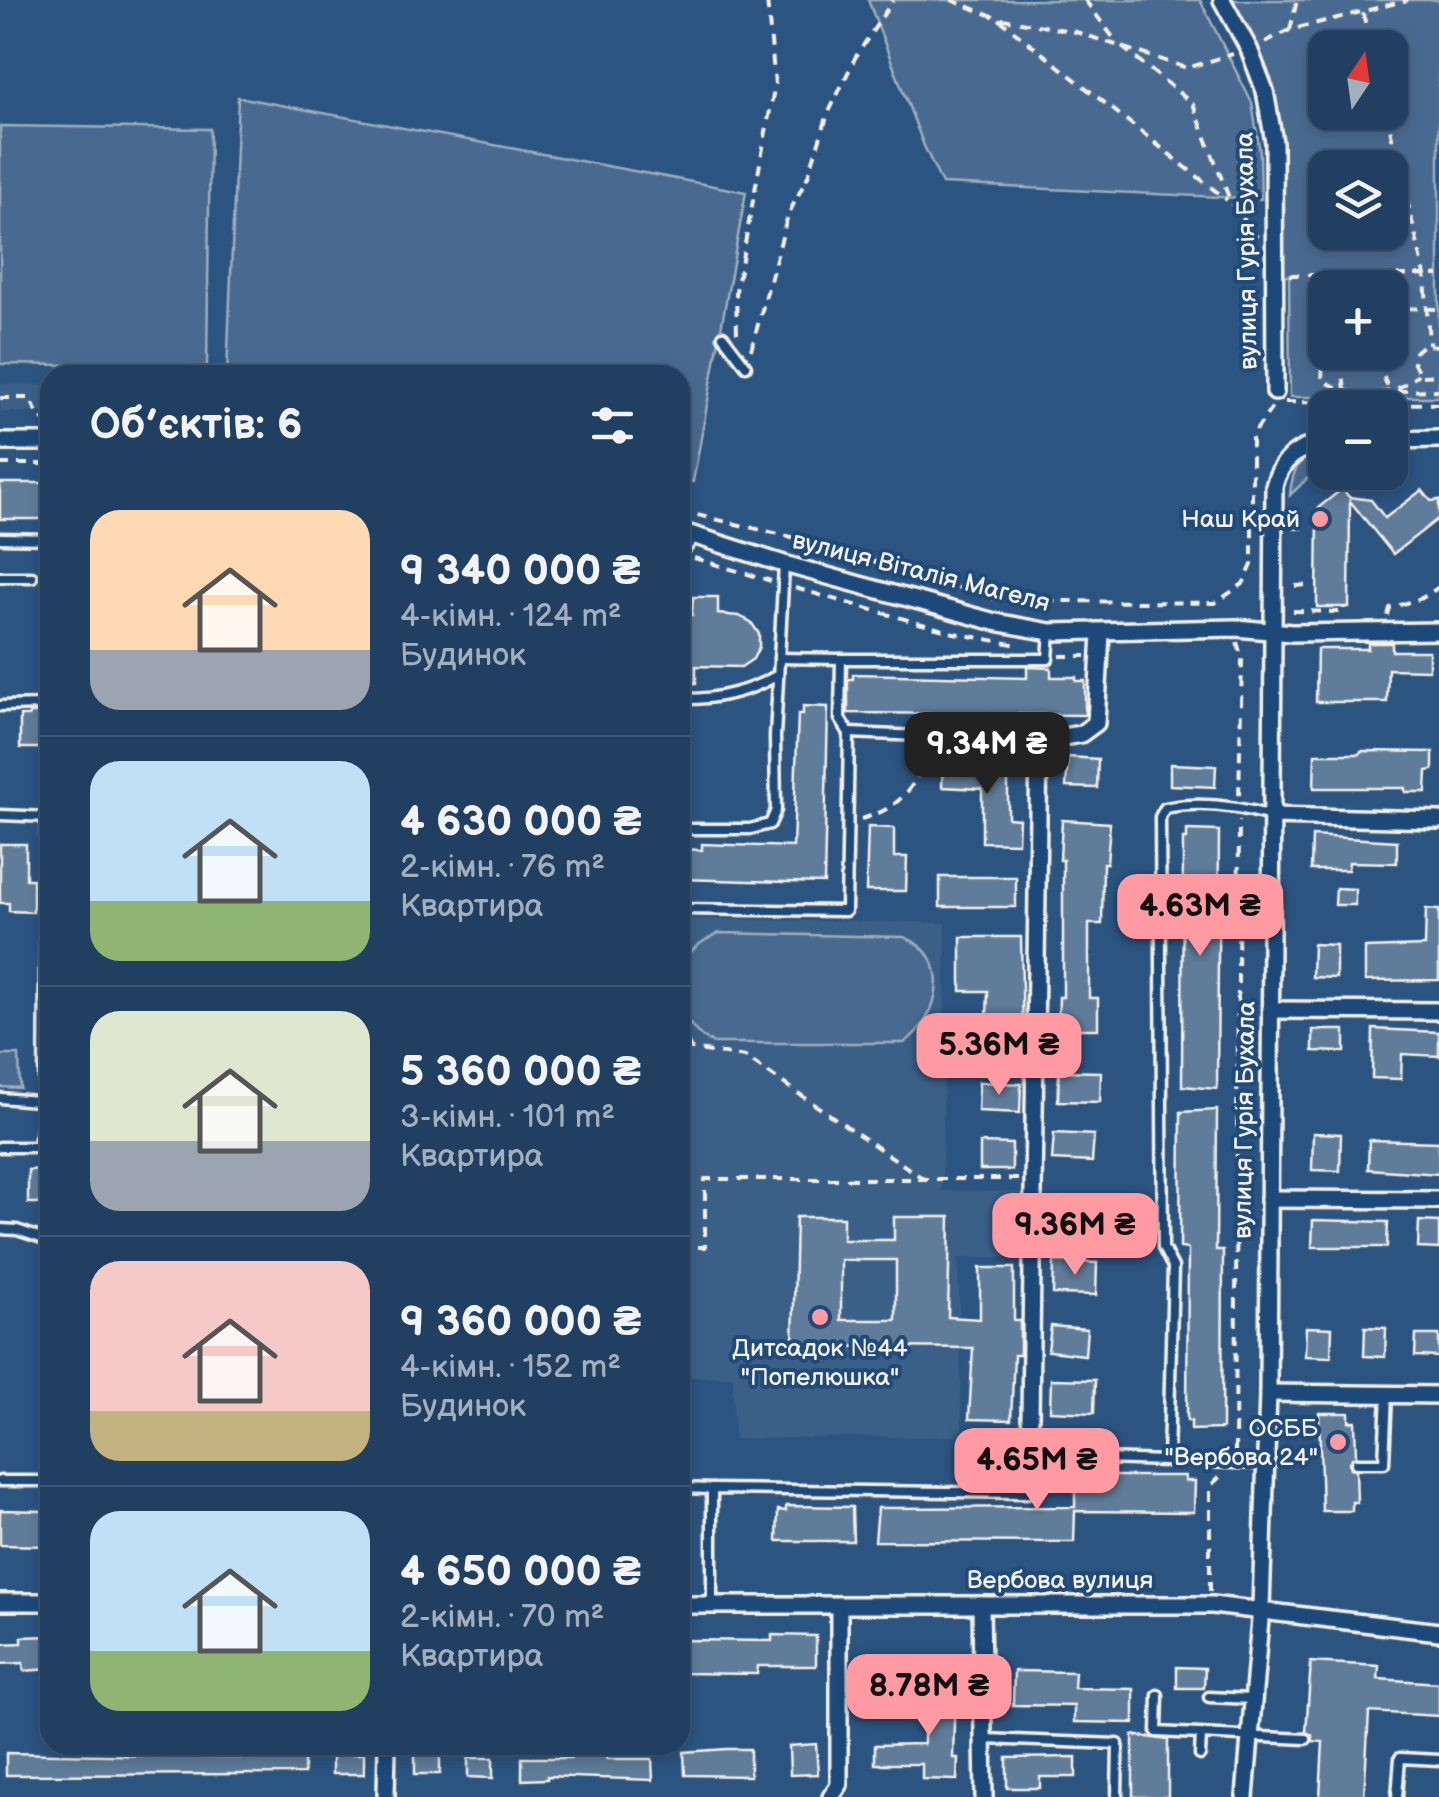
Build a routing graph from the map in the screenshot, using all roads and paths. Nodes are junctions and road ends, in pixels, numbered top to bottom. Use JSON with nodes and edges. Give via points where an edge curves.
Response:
{"nodes":[{"id":1,"x":767,"y":0,"type":"edge"},
{"id":2,"x":893,"y":0,"type":"edge"},
{"id":3,"x":950,"y":0,"type":"edge"},
{"id":4,"x":1085,"y":0,"type":"edge"},
{"id":5,"x":1222,"y":0,"type":"edge"},
{"id":6,"x":1297,"y":0,"type":"edge"},
{"id":7,"x":1372,"y":0,"type":"edge"},
{"id":8,"x":1408,"y":0,"type":"edge"},
{"id":9,"x":1374,"y":7,"type":"junction"},
{"id":10,"x":1362,"y":13,"type":"junction"},
{"id":11,"x":998,"y":18,"type":"junction"},
{"id":12,"x":1290,"y":30,"type":"junction"},
{"id":13,"x":1366,"y":30,"type":"edge"},
{"id":14,"x":1117,"y":44,"type":"junction"},
{"id":15,"x":1249,"y":49,"type":"junction"},
{"id":16,"x":1390,"y":130,"type":"edge"},
{"id":17,"x":1231,"y":203,"type":"junction"},
{"id":18,"x":1274,"y":259,"type":"junction"},
{"id":19,"x":1408,"y":274,"type":"edge"},
{"id":20,"x":1289,"y":275,"type":"dead end"},
{"id":21,"x":1308,"y":275,"type":"edge"},
{"id":22,"x":1425,"y":275,"type":"junction"},
{"id":23,"x":1439,"y":275,"type":"edge"},
{"id":24,"x":1408,"y":308,"type":"edge"},
{"id":25,"x":1427,"y":309,"type":"junction"},
{"id":26,"x":1439,"y":309,"type":"edge"},
{"id":27,"x":737,"y":335,"type":"dead end"},
{"id":28,"x":723,"y":336,"type":"dead end"},
{"id":29,"x":1428,"y":344,"type":"junction"},
{"id":30,"x":1439,"y":346,"type":"edge"},
{"id":31,"x":746,"y":366,"type":"joint"},
{"id":32,"x":1323,"y":370,"type":"edge"},
{"id":33,"x":1418,"y":374,"type":"junction"},
{"id":34,"x":1439,"y":376,"type":"edge"},
{"id":35,"x":1341,"y":390,"type":"edge"},
{"id":36,"x":1397,"y":390,"type":"edge"},
{"id":37,"x":1439,"y":390,"type":"edge"},
{"id":38,"x":1408,"y":391,"type":"edge"},
{"id":39,"x":1275,"y":392,"type":"dead end"},
{"id":40,"x":0,"y":398,"type":"edge"},
{"id":41,"x":1439,"y":404,"type":"edge"},
{"id":42,"x":40,"y":419,"type":"edge"},
{"id":43,"x":1439,"y":439,"type":"edge"},
{"id":44,"x":1408,"y":440,"type":"edge"},
{"id":45,"x":0,"y":442,"type":"edge"},
{"id":46,"x":40,"y":442,"type":"edge"},
{"id":47,"x":1308,"y":448,"type":"edge"},
{"id":48,"x":0,"y":464,"type":"edge"},
{"id":49,"x":40,"y":464,"type":"edge"},
{"id":50,"x":690,"y":513,"type":"edge"},
{"id":51,"x":1293,"y":528,"type":"dead end"},
{"id":52,"x":1309,"y":528,"type":"dead end"},
{"id":53,"x":690,"y":535,"type":"edge"},
{"id":54,"x":0,"y":538,"type":"edge"},
{"id":55,"x":40,"y":538,"type":"edge"},
{"id":56,"x":690,"y":557,"type":"edge"},
{"id":57,"x":784,"y":564,"type":"junction"},
{"id":58,"x":32,"y":576,"type":"dead end"},
{"id":59,"x":0,"y":577,"type":"edge"},
{"id":60,"x":784,"y":585,"type":"junction"},
{"id":61,"x":1311,"y":585,"type":"dead end"},
{"id":62,"x":1295,"y":586,"type":"dead end"},
{"id":63,"x":1439,"y":587,"type":"edge"},
{"id":64,"x":1344,"y":607,"type":"dead end"},
{"id":65,"x":1293,"y":611,"type":"dead end"},
{"id":66,"x":1274,"y":631,"type":"junction"},
{"id":67,"x":1386,"y":631,"type":"junction"},
{"id":68,"x":1439,"y":631,"type":"edge"},
{"id":69,"x":1050,"y":632,"type":"junction"},
{"id":70,"x":1101,"y":633,"type":"junction"},
{"id":71,"x":1235,"y":635,"type":"dead end"},
{"id":72,"x":1048,"y":652,"type":"junction"},
{"id":73,"x":1100,"y":656,"type":"junction"},
{"id":74,"x":779,"y":658,"type":"junction"},
{"id":75,"x":840,"y":659,"type":"junction"},
{"id":76,"x":778,"y":675,"type":"junction"},
{"id":77,"x":690,"y":700,"type":"edge"},
{"id":78,"x":40,"y":705,"type":"edge"},
{"id":79,"x":0,"y":706,"type":"edge"},
{"id":80,"x":849,"y":734,"type":"junction"},
{"id":81,"x":936,"y":734,"type":"junction"},
{"id":82,"x":1039,"y":740,"type":"junction"},
{"id":83,"x":1239,"y":807,"type":"junction"},
{"id":84,"x":0,"y":814,"type":"edge"},
{"id":85,"x":40,"y":816,"type":"edge"},
{"id":86,"x":1272,"y":816,"type":"junction"},
{"id":87,"x":1439,"y":820,"type":"edge"},
{"id":88,"x":846,"y":823,"type":"junction"},
{"id":89,"x":690,"y":829,"type":"edge"},
{"id":90,"x":690,"y":909,"type":"edge"},
{"id":91,"x":1271,"y":1010,"type":"junction"},
{"id":92,"x":1439,"y":1011,"type":"edge"},
{"id":93,"x":690,"y":1047,"type":"edge"},
{"id":94,"x":0,"y":1098,"type":"edge"},
{"id":95,"x":40,"y":1101,"type":"edge"},
{"id":96,"x":40,"y":1140,"type":"edge"},
{"id":97,"x":39,"y":1146,"type":"joint"},
{"id":98,"x":0,"y":1147,"type":"edge"},
{"id":99,"x":924,"y":1179,"type":"junction"},
{"id":100,"x":1035,"y":1179,"type":"junction"},
{"id":101,"x":1269,"y":1198,"type":"junction"},
{"id":102,"x":1439,"y":1200,"type":"edge"},
{"id":103,"x":0,"y":1229,"type":"edge"},
{"id":104,"x":40,"y":1238,"type":"edge"},
{"id":105,"x":690,"y":1247,"type":"edge"},
{"id":106,"x":1268,"y":1393,"type":"junction"},
{"id":107,"x":1388,"y":1394,"type":"junction"},
{"id":108,"x":1439,"y":1395,"type":"edge"},
{"id":109,"x":1031,"y":1398,"type":"junction"},
{"id":110,"x":1030,"y":1420,"type":"joint"},
{"id":111,"x":1168,"y":1460,"type":"junction"},
{"id":112,"x":1235,"y":1462,"type":"junction"},
{"id":113,"x":1356,"y":1463,"type":"dead end"},
{"id":114,"x":1266,"y":1464,"type":"junction"},
{"id":115,"x":0,"y":1480,"type":"edge"},
{"id":116,"x":40,"y":1481,"type":"edge"},
{"id":117,"x":690,"y":1488,"type":"edge"},
{"id":118,"x":712,"y":1489,"type":"junction"},
{"id":119,"x":1028,"y":1493,"type":"junction"},
{"id":120,"x":0,"y":1602,"type":"edge"},
{"id":121,"x":40,"y":1602,"type":"edge"},
{"id":122,"x":690,"y":1605,"type":"edge"},
{"id":123,"x":982,"y":1605,"type":"junction"},
{"id":124,"x":1212,"y":1605,"type":"junction"},
{"id":125,"x":712,"y":1606,"type":"junction"},
{"id":126,"x":839,"y":1606,"type":"junction"},
{"id":127,"x":1260,"y":1608,"type":"junction"},
{"id":128,"x":1439,"y":1632,"type":"edge"},
{"id":129,"x":1158,"y":1694,"type":"dead end"},
{"id":130,"x":1209,"y":1697,"type":"dead end"},
{"id":131,"x":1252,"y":1699,"type":"junction"},
{"id":132,"x":1201,"y":1735,"type":"junction"},
{"id":133,"x":1250,"y":1736,"type":"junction"},
{"id":134,"x":984,"y":1739,"type":"junction"},
{"id":135,"x":1306,"y":1739,"type":"dead end"},
{"id":136,"x":386,"y":1755,"type":"edge"},
{"id":137,"x":1200,"y":1755,"type":"dead end"},
{"id":138,"x":1439,"y":1760,"type":"edge"},
{"id":139,"x":386,"y":1797,"type":"edge"},
{"id":140,"x":831,"y":1797,"type":"edge"},
{"id":141,"x":984,"y":1797,"type":"edge"},
{"id":142,"x":1117,"y":1797,"type":"edge"},
{"id":143,"x":1245,"y":1797,"type":"edge"},
{"id":144,"x":1397,"y":1797,"type":"edge"}],
"edges":[{"from":1,"to":27,"type":"path","via":[[774,84],[736,291]]},
{"from":2,"to":31,"type":"path","via":[[828,114],[788,215]]},
{"from":3,"to":11,"type":"path"},
{"from":4,"to":14,"type":"path"},
{"from":5,"to":15,"type":"street","name":"вулиця Гурія Бухала"},
{"from":6,"to":12,"type":"path"},
{"from":7,"to":9,"type":"path"},
{"from":8,"to":9,"type":"path"},
{"from":9,"to":10,"type":"path"},
{"from":10,"to":12,"type":"path"},
{"from":10,"to":13,"type":"path"},
{"from":11,"to":14,"type":"path"},
{"from":11,"to":17,"type":"path"},
{"from":12,"to":15,"type":"path"},
{"from":14,"to":15,"type":"path","via":[[1187,68]]},
{"from":14,"to":17,"type":"path","via":[[1193,104]]},
{"from":15,"to":18,"type":"street","name":"вулиця Гурія Бухала","via":[[1274,142]]},
{"from":16,"to":22,"type":"path"},
{"from":17,"to":18,"type":"path"},
{"from":18,"to":39,"type":"street","name":"вулиця Гурія Бухала"},
{"from":19,"to":22,"type":"path"},
{"from":20,"to":21,"type":"path"},
{"from":22,"to":23,"type":"path"},
{"from":22,"to":25,"type":"path"},
{"from":24,"to":25,"type":"path"},
{"from":25,"to":26,"type":"path"},
{"from":25,"to":29,"type":"path"},
{"from":28,"to":31,"type":"lane"},
{"from":29,"to":30,"type":"path"},
{"from":29,"to":33,"type":"path","via":[[1413,357]]},
{"from":32,"to":35,"type":"path","via":[[1322,379]]},
{"from":33,"to":34,"type":"path"},
{"from":33,"to":36,"type":"path"},
{"from":37,"to":38,"type":"path"},
{"from":40,"to":42,"type":"path","via":[[30,398]]},
{"from":41,"to":50,"type":"path","via":[[1276,402],[1252,436],[1252,564],[1243,584],[1214,603],[998,600],[809,540]]},
{"from":43,"to":44,"type":"street"},
{"from":45,"to":46,"type":"street"},
{"from":47,"to":66,"type":"street","name":"вулиця Гурія Бухала","via":[[1279,467],[1274,486]]},
{"from":48,"to":49,"type":"path"},
{"from":51,"to":52,"type":"path"},
{"from":53,"to":57,"type":"street","name":"вулиця Віталія Магеля"},
{"from":54,"to":55,"type":"lane"},
{"from":56,"to":60,"type":"path"},
{"from":57,"to":60,"type":"lane"},
{"from":57,"to":69,"type":"street","name":"вулиця Віталія Магеля"},
{"from":58,"to":59,"type":"lane"},
{"from":60,"to":72,"type":"path"},
{"from":60,"to":74,"type":"lane"},
{"from":61,"to":62,"type":"path"},
{"from":63,"to":67,"type":"path","via":[[1390,608]]},
{"from":64,"to":65,"type":"path"},
{"from":66,"to":67,"type":"street","name":"вулиця Віталія Магеля"},
{"from":66,"to":70,"type":"street","name":"вулиця Віталія Магеля"},
{"from":66,"to":86,"type":"street","name":"вулиця Гурія Бухала"},
{"from":67,"to":68,"type":"street","name":"вулиця Віталія Магеля"},
{"from":69,"to":70,"type":"street","name":"вулиця Віталія Магеля"},
{"from":69,"to":72,"type":"lane"},
{"from":70,"to":73,"type":"street"},
{"from":71,"to":83,"type":"path","via":[[1242,659]]},
{"from":72,"to":73,"type":"path"},
{"from":72,"to":75,"type":"lane","via":[[1048,660]]},
{"from":73,"to":82,"type":"street","via":[[1096,724],[1081,734]]},
{"from":74,"to":75,"type":"lane"},
{"from":74,"to":76,"type":"lane"},
{"from":75,"to":80,"type":"lane","via":[[840,718]]},
{"from":76,"to":77,"type":"lane","via":[[756,688]]},
{"from":76,"to":89,"type":"lane","via":[[776,810],[770,824]]},
{"from":78,"to":79,"type":"lane"},
{"from":80,"to":81,"type":"lane"},
{"from":80,"to":88,"type":"lane"},
{"from":81,"to":82,"type":"lane"},
{"from":81,"to":88,"type":"path","via":[[916,782],[887,812]]},
{"from":82,"to":100,"type":"street"},
{"from":83,"to":86,"type":"lane"},
{"from":83,"to":111,"type":"lane","via":[[1180,805],[1165,808],[1160,817],[1164,1248],[1173,1267]]},
{"from":83,"to":112,"type":"path"},
{"from":84,"to":85,"type":"lane"},
{"from":86,"to":87,"type":"street"},
{"from":86,"to":91,"type":"street","name":"вулиця Гурія Бухала"},
{"from":88,"to":90,"type":"lane","via":[[846,911]]},
{"from":91,"to":92,"type":"street"},
{"from":91,"to":101,"type":"street","name":"вулиця Гурія Бухала"},
{"from":93,"to":99,"type":"path","via":[[745,1057]]},
{"from":94,"to":95,"type":"lane"},
{"from":96,"to":97,"type":"lane"},
{"from":97,"to":98,"type":"lane"},
{"from":99,"to":100,"type":"path"},
{"from":99,"to":105,"type":"path","via":[[705,1179],[705,1246]]},
{"from":100,"to":109,"type":"street"},
{"from":101,"to":102,"type":"street"},
{"from":101,"to":106,"type":"street","name":"вулиця Гурія Бухала"},
{"from":103,"to":104,"type":"lane"},
{"from":106,"to":107,"type":"street"},
{"from":106,"to":114,"type":"street","name":"вулиця Гурія Бухала"},
{"from":107,"to":108,"type":"street"},
{"from":107,"to":113,"type":"lane","via":[[1384,1463]]},
{"from":109,"to":110,"type":"street"},
{"from":109,"to":119,"type":"path"},
{"from":110,"to":119,"type":"path"},
{"from":111,"to":112,"type":"lane"},
{"from":111,"to":119,"type":"lane","via":[[1069,1458]]},
{"from":112,"to":114,"type":"lane"},
{"from":112,"to":124,"type":"path","via":[[1210,1486]]},
{"from":114,"to":127,"type":"street","name":"вулиця Гурія Бухала"},
{"from":115,"to":116,"type":"lane"},
{"from":117,"to":118,"type":"lane"},
{"from":118,"to":119,"type":"lane"},
{"from":118,"to":125,"type":"lane"},
{"from":120,"to":121,"type":"street"},
{"from":122,"to":125,"type":"street","name":"Вербова вулиця"},
{"from":123,"to":124,"type":"street","name":"Вербова вулиця"},
{"from":123,"to":126,"type":"street","name":"Вербова вулиця"},
{"from":123,"to":134,"type":"street"},
{"from":124,"to":127,"type":"street","name":"Вербова вулиця"},
{"from":125,"to":126,"type":"street","name":"Вербова вулиця"},
{"from":126,"to":140,"type":"street","via":[[839,1785]]},
{"from":127,"to":128,"type":"street","name":"Вербова вулиця"},
{"from":127,"to":131,"type":"street","name":"вулиця Гурія Бухала"},
{"from":129,"to":132,"type":"lane","via":[[1157,1732]]},
{"from":130,"to":131,"type":"lane"},
{"from":131,"to":133,"type":"street","name":"вулиця Гурія Бухала"},
{"from":132,"to":133,"type":"lane"},
{"from":132,"to":137,"type":"lane"},
{"from":133,"to":135,"type":"lane"},
{"from":133,"to":143,"type":"street","name":"вулиця Гурія Бухала"},
{"from":134,"to":141,"type":"street"},
{"from":134,"to":142,"type":"lane","via":[[1118,1744]]},
{"from":136,"to":139,"type":"street"},
{"from":138,"to":144,"type":"lane","via":[[1400,1758]]}]}
